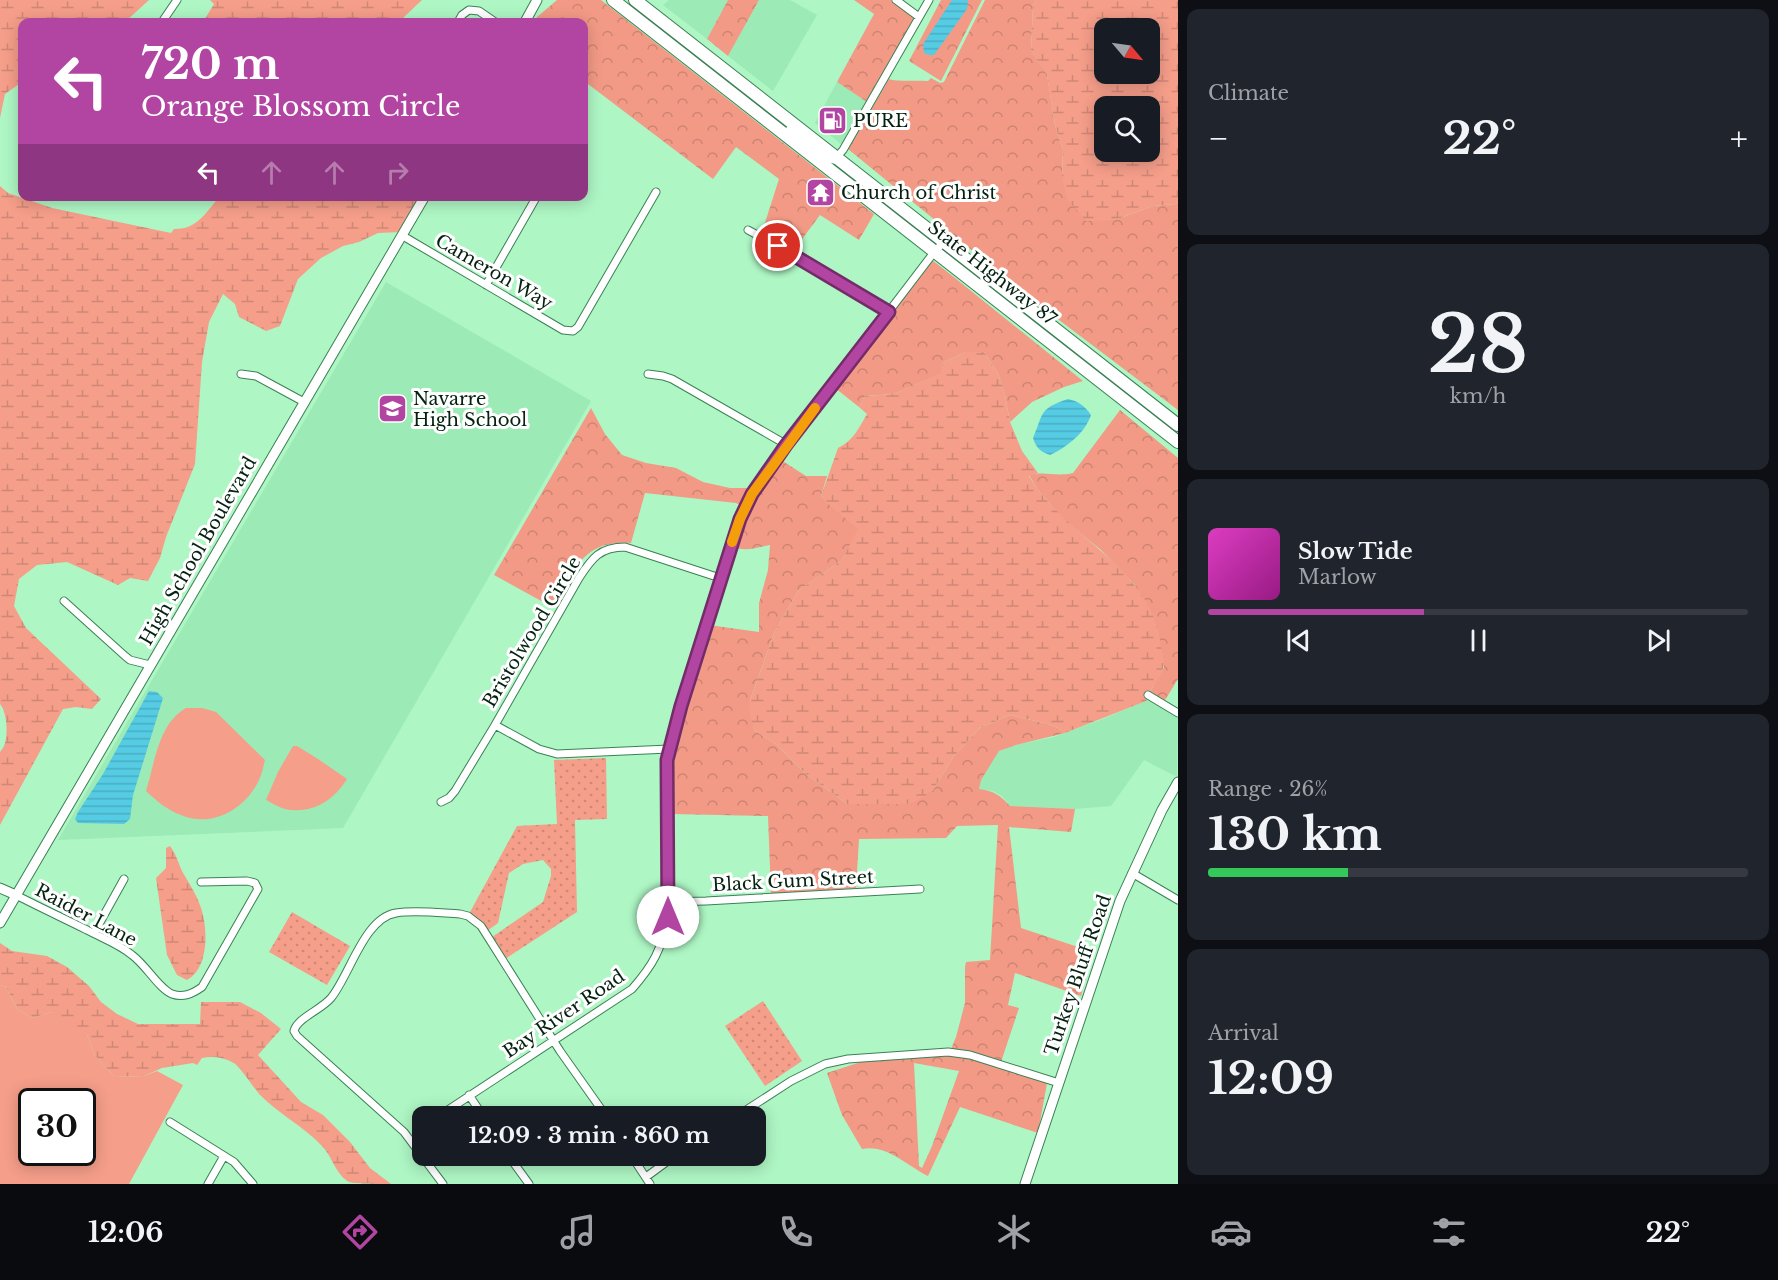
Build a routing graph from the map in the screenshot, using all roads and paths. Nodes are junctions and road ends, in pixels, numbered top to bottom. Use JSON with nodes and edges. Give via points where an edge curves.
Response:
{"nodes":[{"id":1,"x":177,"y":0,"type":"edge"},
{"id":2,"x":537,"y":0,"type":"edge"},
{"id":3,"x":613,"y":0,"type":"edge"},
{"id":4,"x":635,"y":0,"type":"edge"},
{"id":5,"x":896,"y":0,"type":"edge"},
{"id":6,"x":929,"y":0,"type":"edge"},
{"id":7,"x":919,"y":17,"type":"junction"},
{"id":8,"x":165,"y":18,"type":"edge"},
{"id":9,"x":460,"y":18,"type":"edge"},
{"id":10,"x":489,"y":18,"type":"edge"},
{"id":11,"x":527,"y":18,"type":"edge"},
{"id":12,"x":728,"y":89,"type":"junction"},
{"id":13,"x":837,"y":158,"type":"junction"},
{"id":14,"x":656,"y":192,"type":"dead end"},
{"id":15,"x":422,"y":201,"type":"edge"},
{"id":16,"x":534,"y":201,"type":"edge"},
{"id":17,"x":748,"y":230,"type":"dead end"},
{"id":18,"x":403,"y":236,"type":"junction"},
{"id":19,"x":940,"y":247,"type":"junction"},
{"id":20,"x":486,"y":285,"type":"junction"},
{"id":21,"x":889,"y":312,"type":"junction"},
{"id":22,"x":241,"y":374,"type":"dead end"},
{"id":23,"x":648,"y":374,"type":"dead end"},
{"id":24,"x":304,"y":402,"type":"junction"},
{"id":25,"x":1178,"y":425,"type":"edge"},
{"id":26,"x":1178,"y":442,"type":"edge"},
{"id":27,"x":786,"y":445,"type":"junction"},
{"id":28,"x":720,"y":578,"type":"junction"},
{"id":29,"x":64,"y":601,"type":"dead end"},
{"id":30,"x":150,"y":665,"type":"junction"},
{"id":31,"x":1149,"y":695,"type":"dead end"},
{"id":32,"x":1178,"y":713,"type":"edge"},
{"id":33,"x":495,"y":725,"type":"junction"},
{"id":34,"x":669,"y":749,"type":"junction"},
{"id":35,"x":1178,"y":783,"type":"edge"},
{"id":36,"x":441,"y":802,"type":"dead end"},
{"id":37,"x":1132,"y":873,"type":"junction"},
{"id":38,"x":124,"y":879,"type":"dead end"},
{"id":39,"x":201,"y":882,"type":"dead end"},
{"id":40,"x":0,"y":888,"type":"edge"},
{"id":41,"x":920,"y":890,"type":"dead end"},
{"id":42,"x":16,"y":895,"type":"junction"},
{"id":43,"x":1178,"y":900,"type":"edge"},
{"id":44,"x":668,"y":902,"type":"junction"},
{"id":45,"x":0,"y":923,"type":"edge"},
{"id":46,"x":94,"y":933,"type":"junction"},
{"id":47,"x":553,"y":1041,"type":"junction"},
{"id":48,"x":1059,"y":1083,"type":"junction"},
{"id":49,"x":469,"y":1095,"type":"junction"},
{"id":50,"x":454,"y":1106,"type":"edge"},
{"id":51,"x":476,"y":1106,"type":"edge"},
{"id":52,"x":599,"y":1106,"type":"edge"},
{"id":53,"x":753,"y":1106,"type":"edge"},
{"id":54,"x":170,"y":1122,"type":"dead end"},
{"id":55,"x":224,"y":1156,"type":"junction"},
{"id":56,"x":516,"y":1166,"type":"edge"},
{"id":57,"x":638,"y":1166,"type":"edge"},
{"id":58,"x":664,"y":1166,"type":"edge"},
{"id":59,"x":648,"y":1181,"type":"edge"},
{"id":60,"x":208,"y":1184,"type":"edge"},
{"id":61,"x":253,"y":1184,"type":"edge"},
{"id":62,"x":443,"y":1184,"type":"edge"},
{"id":63,"x":529,"y":1184,"type":"edge"},
{"id":64,"x":1025,"y":1184,"type":"edge"}],
"edges":[{"from":1,"to":8,"type":"street"},
{"from":2,"to":11,"type":"street"},
{"from":3,"to":12,"type":"highway","name":"State Highway 87"},
{"from":4,"to":13,"type":"highway"},
{"from":5,"to":7,"type":"street"},
{"from":6,"to":7,"type":"street"},
{"from":7,"to":13,"type":"street"},
{"from":9,"to":10,"type":"street","via":[[469,10]]},
{"from":12,"to":13,"type":"street","via":[[760,108],[825,158]]},
{"from":12,"to":19,"type":"highway","name":"State Highway 87","via":[[836,176]]},
{"from":13,"to":19,"type":"highway"},
{"from":14,"to":20,"type":"street","name":"Cameron Way","via":[[578,327],[571,331]]},
{"from":15,"to":18,"type":"street","name":"High School Boulevard"},
{"from":16,"to":20,"type":"street"},
{"from":17,"to":21,"type":"street"},
{"from":18,"to":20,"type":"street","name":"Cameron Way"},
{"from":18,"to":24,"type":"street","name":"High School Boulevard"},
{"from":19,"to":21,"type":"street","name":"Bay River Road"},
{"from":19,"to":25,"type":"highway"},
{"from":19,"to":26,"type":"highway","name":"State Highway 87"},
{"from":21,"to":27,"type":"street","name":"Bay River Road"},
{"from":22,"to":24,"type":"street","via":[[256,376]]},
{"from":23,"to":27,"type":"street","via":[[672,379]]},
{"from":24,"to":30,"type":"street","name":"High School Boulevard"},
{"from":27,"to":28,"type":"street","name":"Bay River Road","via":[[745,505]]},
{"from":28,"to":33,"type":"street","name":"Bristolwood Circle","via":[[625,547],[600,553],[579,578]]},
{"from":28,"to":34,"type":"street","name":"Bay River Road"},
{"from":29,"to":30,"type":"street","via":[[130,660]]},
{"from":30,"to":42,"type":"street","name":"High School Boulevard"},
{"from":31,"to":32,"type":"street"},
{"from":33,"to":34,"type":"street","via":[[546,753]]},
{"from":33,"to":36,"type":"street","name":"Bristolwood Circle","via":[[455,791]]},
{"from":34,"to":44,"type":"street","name":"Bay River Road"},
{"from":35,"to":37,"type":"street","name":"Turkey Bluff Road"},
{"from":37,"to":43,"type":"street"},
{"from":37,"to":48,"type":"street","name":"Turkey Bluff Road"},
{"from":38,"to":46,"type":"street"},
{"from":39,"to":46,"type":"street","name":"Raider Lane","via":[[247,881],[255,883],[258,889],[206,981],[191,994],[166,991],[133,955]]},
{"from":40,"to":42,"type":"street"},
{"from":41,"to":44,"type":"street","name":"Black Gum Street"},
{"from":42,"to":45,"type":"street","name":"High School Boulevard"},
{"from":42,"to":46,"type":"street","name":"Raider Lane"},
{"from":44,"to":47,"type":"street","name":"Bay River Road","via":[[665,933],[649,970],[632,989]]},
{"from":47,"to":49,"type":"street","name":"Bay River Road"},
{"from":47,"to":52,"type":"street"},
{"from":47,"to":62,"type":"street","via":[[481,926],[460,914],[394,913],[381,920],[367,936],[331,997],[297,1023],[297,1036],[404,1132]]},
{"from":48,"to":53,"type":"street","via":[[970,1055],[948,1052],[848,1059],[825,1064]]},
{"from":48,"to":64,"type":"street","name":"Turkey Bluff Road"},
{"from":49,"to":50,"type":"street","name":"Bay River Road"},
{"from":49,"to":51,"type":"street"},
{"from":54,"to":55,"type":"street"},
{"from":55,"to":60,"type":"street"},
{"from":55,"to":61,"type":"street"},
{"from":56,"to":63,"type":"street"},
{"from":57,"to":59,"type":"street"},
{"from":58,"to":59,"type":"street"}]}
